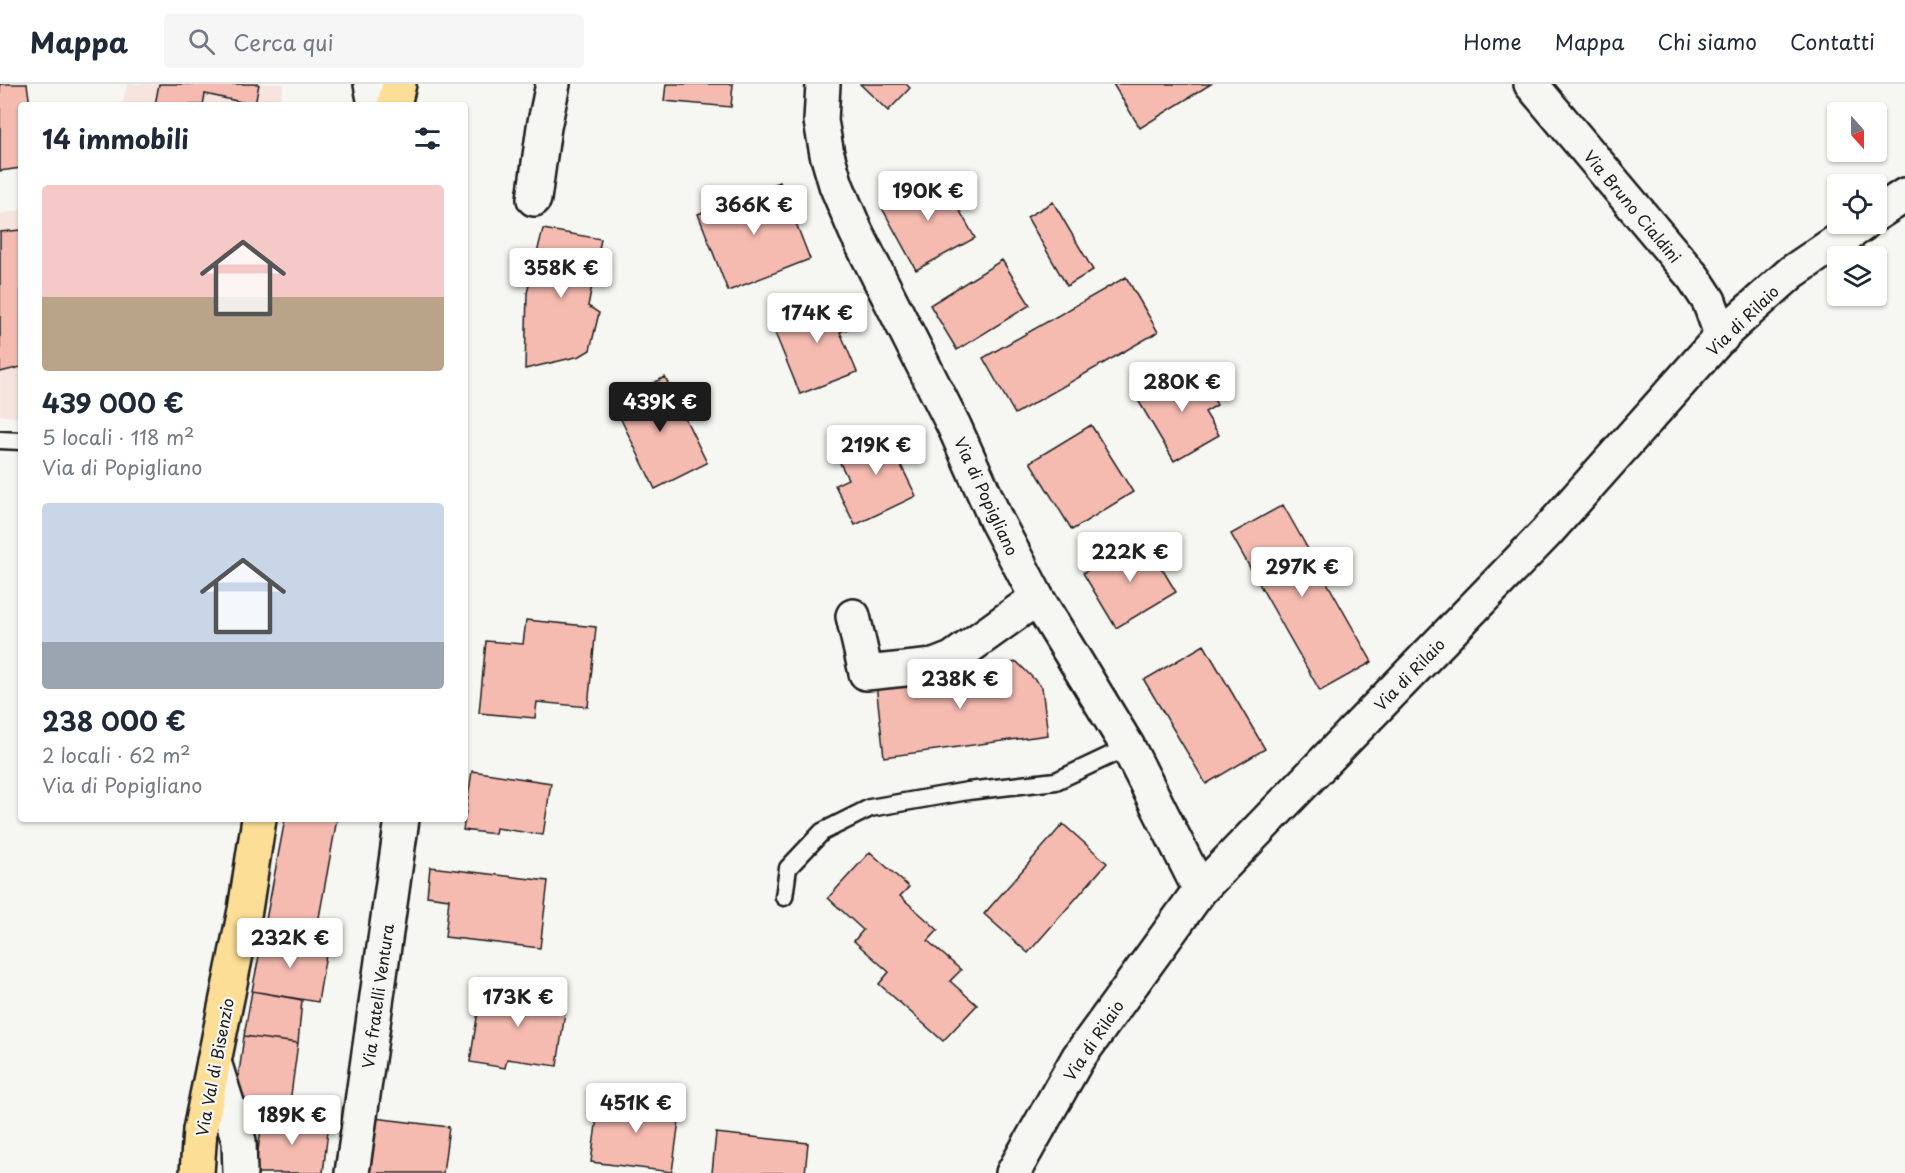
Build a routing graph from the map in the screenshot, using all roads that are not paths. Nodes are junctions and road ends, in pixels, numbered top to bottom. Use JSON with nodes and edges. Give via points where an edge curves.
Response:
{"nodes":[{"id":1,"x":371,"y":84,"type":"edge"},
{"id":2,"x":399,"y":84,"type":"edge"},
{"id":3,"x":553,"y":84,"type":"edge"},
{"id":4,"x":823,"y":84,"type":"edge"},
{"id":5,"x":1531,"y":84,"type":"edge"},
{"id":6,"x":374,"y":102,"type":"edge"},
{"id":7,"x":395,"y":102,"type":"edge"},
{"id":8,"x":1905,"y":195,"type":"edge"},
{"id":9,"x":534,"y":199,"type":"dead end"},
{"id":10,"x":1887,"y":207,"type":"edge"},
{"id":11,"x":1848,"y":234,"type":"edge"},
{"id":12,"x":1722,"y":337,"type":"junction"},
{"id":13,"x":0,"y":440,"type":"edge"},
{"id":14,"x":18,"y":441,"type":"edge"},
{"id":15,"x":1038,"y":598,"type":"junction"},
{"id":16,"x":853,"y":616,"type":"dead end"},
{"id":17,"x":1128,"y":747,"type":"junction"},
{"id":18,"x":260,"y":822,"type":"edge"},
{"id":19,"x":402,"y":822,"type":"edge"},
{"id":20,"x":1200,"y":890,"type":"junction"},
{"id":21,"x":784,"y":897,"type":"dead end"},
{"id":22,"x":214,"y":1062,"type":"junction"},
{"id":23,"x":197,"y":1173,"type":"edge"},
{"id":24,"x":240,"y":1173,"type":"edge"},
{"id":25,"x":352,"y":1173,"type":"edge"},
{"id":26,"x":1013,"y":1173,"type":"edge"}],
"edges":[{"from":1,"to":6,"type":"street"},
{"from":2,"to":7,"type":"main road"},
{"from":3,"to":9,"type":"street"},
{"from":4,"to":15,"type":"street","name":"Via di Popigliano","via":[[821,120],[836,185],[996,520]]},
{"from":5,"to":12,"type":"street","name":"Via Bruno Cialdini","via":[[1694,278],[1709,301]]},
{"from":8,"to":10,"type":"street"},
{"from":11,"to":12,"type":"street","name":"Via di Rilaio","via":[[1792,272]]},
{"from":12,"to":20,"type":"street","name":"Via di Rilaio","via":[[1546,533]]},
{"from":13,"to":14,"type":"lane"},
{"from":15,"to":16,"type":"street","via":[[952,659],[934,666],[866,673]]},
{"from":15,"to":17,"type":"street","name":"Via di Popigliano"},
{"from":17,"to":20,"type":"street","name":"Via di Popigliano"},
{"from":17,"to":21,"type":"lane","via":[[1056,781],[870,808],[822,832],[788,868]]},
{"from":18,"to":22,"type":"main road","name":"Via Val di Bisenzio"},
{"from":19,"to":25,"type":"street","name":"Via fratelli Ventura"},
{"from":20,"to":26,"type":"street","name":"Via di Rilaio","via":[[1078,1058]]},
{"from":22,"to":23,"type":"main road","name":"Via Val di Bisenzio","via":[[200,1130]]},
{"from":22,"to":24,"type":"street","via":[[239,1141]]}]}
